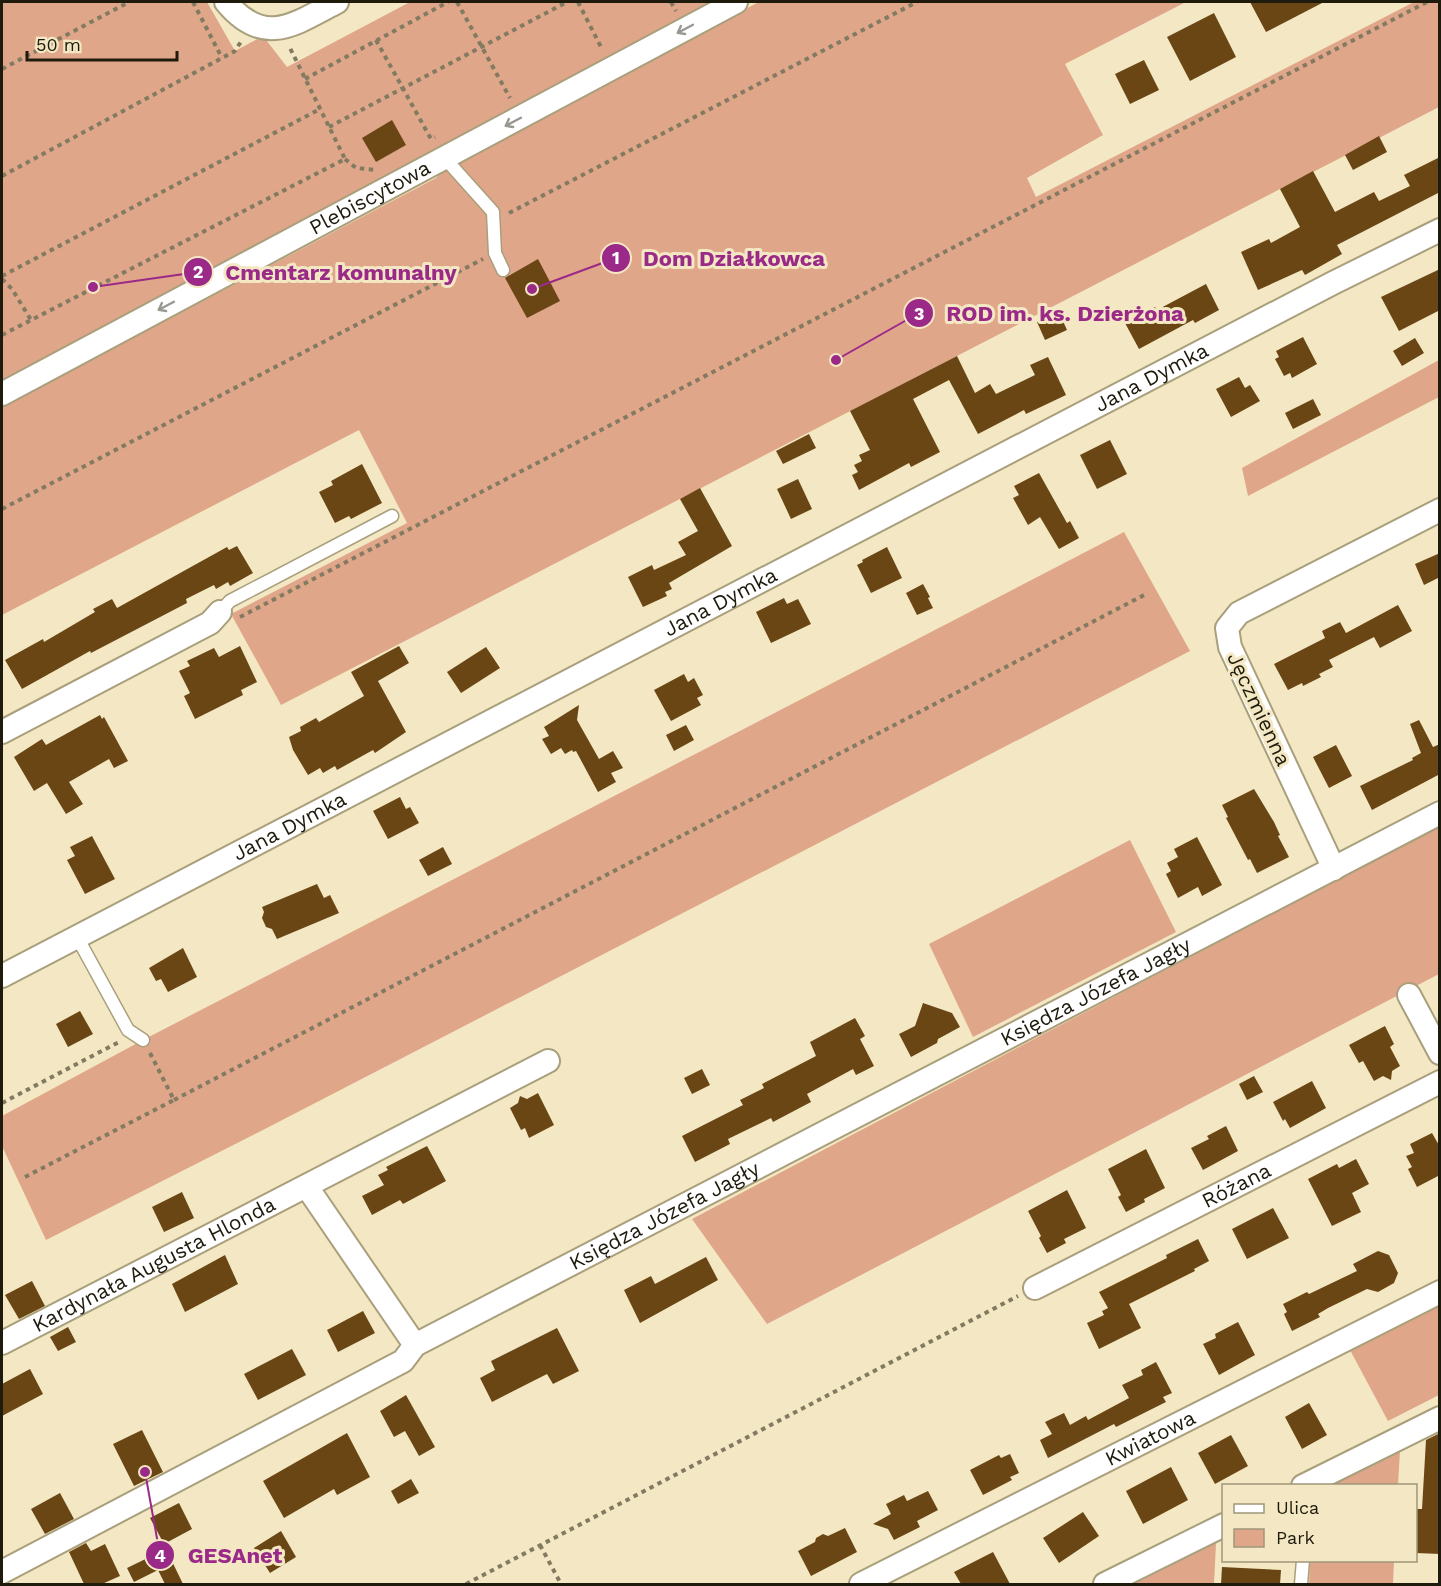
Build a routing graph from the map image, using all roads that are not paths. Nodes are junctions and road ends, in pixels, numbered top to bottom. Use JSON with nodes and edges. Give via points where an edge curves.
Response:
{"nodes":[{"id":1,"x":226,"y":2,"type":"edge"},
{"id":2,"x":337,"y":2,"type":"edge"},
{"id":3,"x":736,"y":2,"type":"edge"},
{"id":4,"x":441,"y":161,"type":"junction"},
{"id":5,"x":1440,"y":230,"type":"edge"},
{"id":6,"x":503,"y":270,"type":"dead end"},
{"id":7,"x":2,"y":394,"type":"edge"},
{"id":8,"x":1440,"y":510,"type":"edge"},
{"id":9,"x":392,"y":516,"type":"dead end"},
{"id":10,"x":227,"y":616,"type":"joint"},
{"id":11,"x":2,"y":732,"type":"edge"},
{"id":12,"x":1440,"y":813,"type":"edge"},
{"id":13,"x":1334,"y":869,"type":"junction"},
{"id":14,"x":77,"y":937,"type":"junction"},
{"id":15,"x":2,"y":976,"type":"edge"},
{"id":16,"x":1409,"y":995,"type":"dead end"},
{"id":17,"x":143,"y":1040,"type":"road end"},
{"id":18,"x":1440,"y":1053,"type":"edge"},
{"id":19,"x":548,"y":1061,"type":"dead end"},
{"id":20,"x":1440,"y":1082,"type":"edge"},
{"id":21,"x":307,"y":1187,"type":"junction"},
{"id":22,"x":1035,"y":1288,"type":"road end"},
{"id":23,"x":1440,"y":1292,"type":"edge"},
{"id":24,"x":2,"y":1343,"type":"edge"},
{"id":25,"x":416,"y":1346,"type":"junction"},
{"id":26,"x":1440,"y":1418,"type":"edge"},
{"id":27,"x":1308,"y":1484,"type":"edge"},
{"id":28,"x":1222,"y":1527,"type":"edge"},
{"id":29,"x":1303,"y":1562,"type":"edge"},
{"id":30,"x":2,"y":1572,"type":"edge"},
{"id":31,"x":861,"y":1584,"type":"edge"},
{"id":32,"x":1105,"y":1584,"type":"edge"},
{"id":33,"x":1301,"y":1584,"type":"edge"}],
"edges":[{"from":1,"to":2,"type":"street","via":[[252,23],[280,28]]},
{"from":3,"to":4,"type":"street","name":"Plebiscytowa","one_way":true},
{"from":4,"to":6,"type":"lane","via":[[450,164],[493,212],[495,253]]},
{"from":4,"to":7,"type":"street","name":"Plebiscytowa","one_way":true},
{"from":5,"to":14,"type":"street","name":"Jana Dymka"},
{"from":8,"to":13,"type":"street","name":"Jęczmienna","via":[[1239,613],[1227,628],[1230,647]]},
{"from":9,"to":10,"type":"lane","via":[[230,601]]},
{"from":10,"to":11,"type":"street"},
{"from":12,"to":13,"type":"street"},
{"from":13,"to":25,"type":"street","name":"Księdza Józefa Jagły"},
{"from":14,"to":15,"type":"street","name":"Jana Dymka"},
{"from":14,"to":17,"type":"lane","via":[[128,1030]]},
{"from":16,"to":18,"type":"street"},
{"from":19,"to":21,"type":"street","name":"Kardynała Augusta Hlonda"},
{"from":20,"to":22,"type":"street","name":"Różana"},
{"from":21,"to":24,"type":"street","name":"Kardynała Augusta Hlonda"},
{"from":21,"to":25,"type":"street"},
{"from":23,"to":31,"type":"street","name":"Kwiatowa"},
{"from":25,"to":30,"type":"street","name":"Księdza Józefa Jagły","via":[[403,1361]]},
{"from":26,"to":27,"type":"street"},
{"from":28,"to":32,"type":"street"},
{"from":29,"to":33,"type":"lane"}]}
